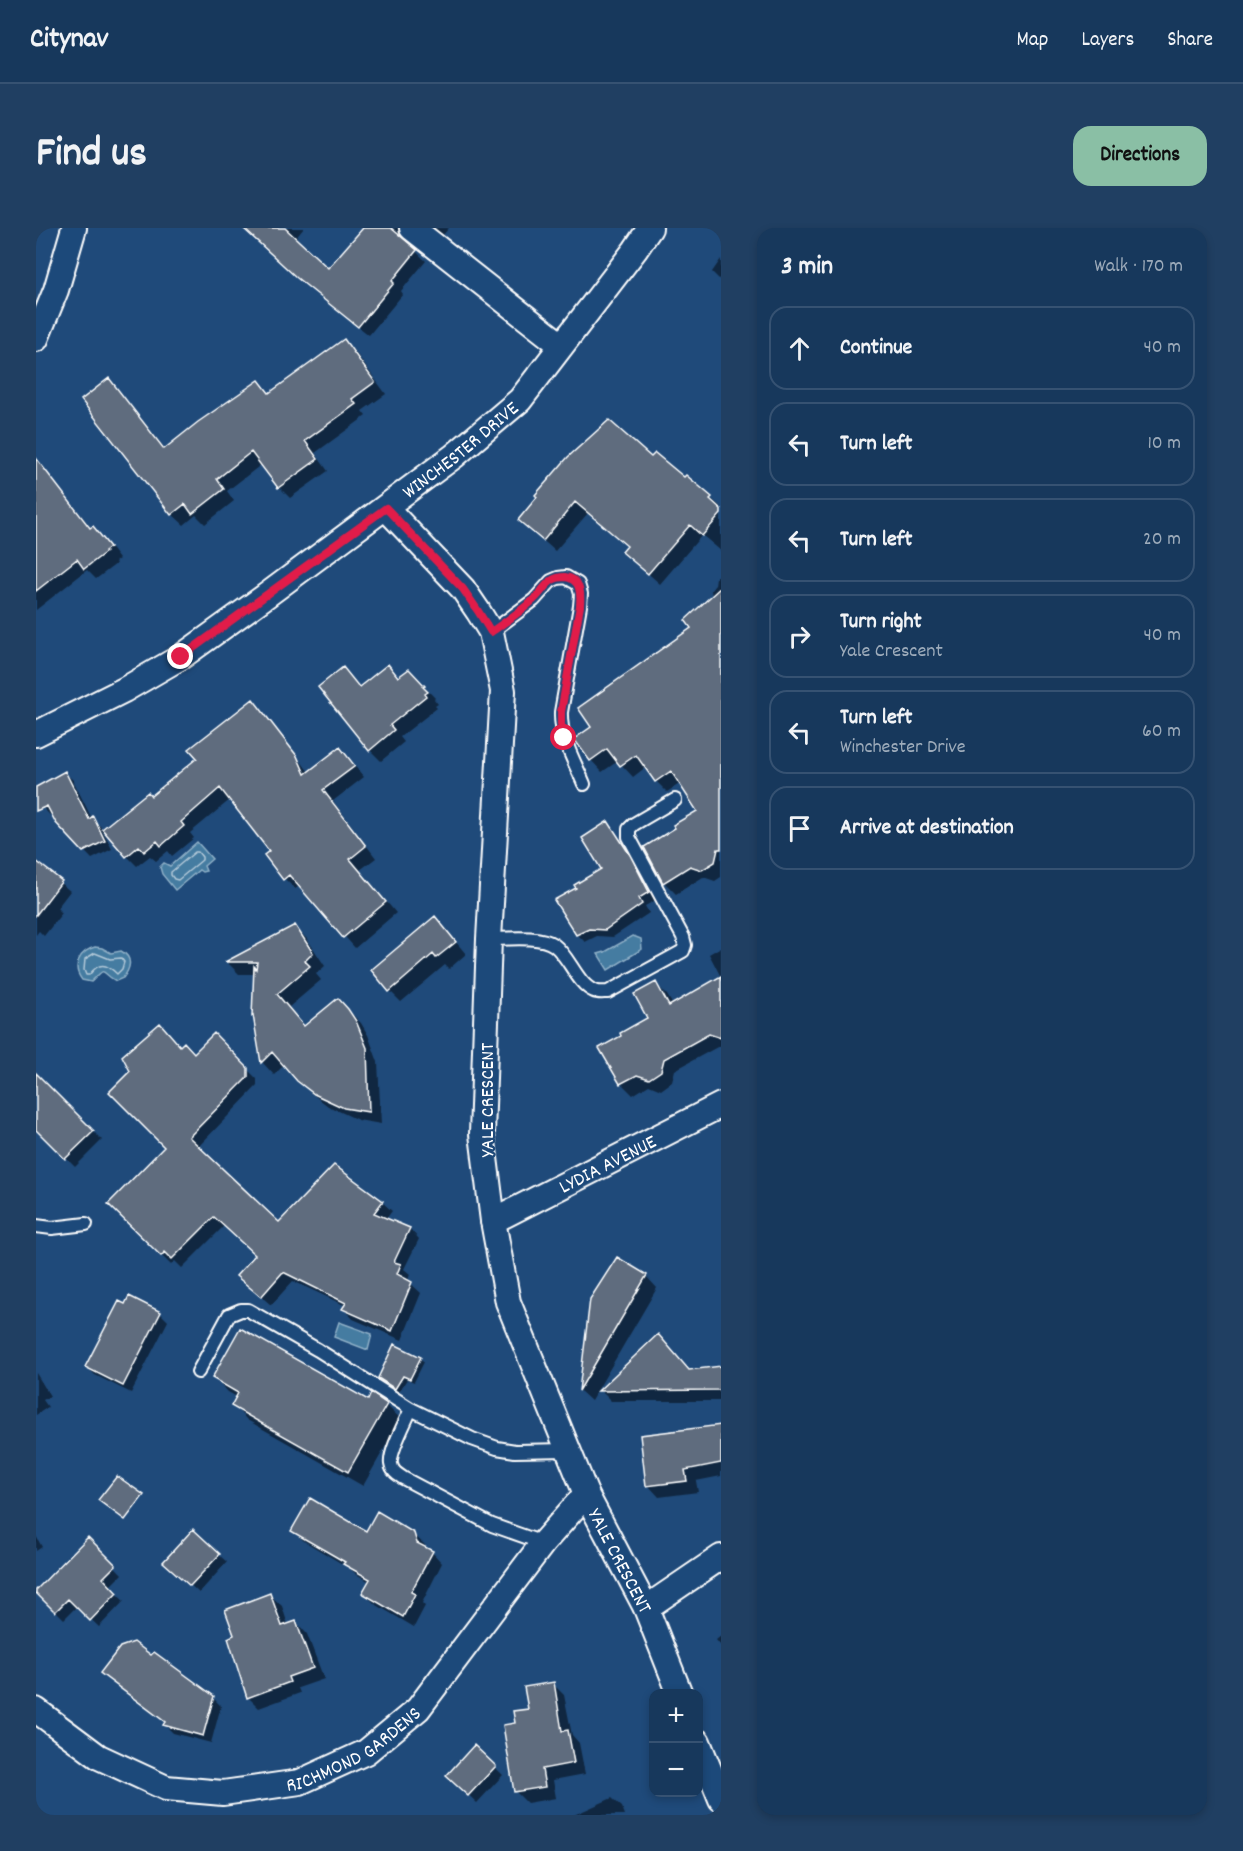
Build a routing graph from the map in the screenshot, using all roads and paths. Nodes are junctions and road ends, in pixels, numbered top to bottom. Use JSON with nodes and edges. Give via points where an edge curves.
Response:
{"nodes":[{"id":1,"x":74,"y":228,"type":"edge"},
{"id":2,"x":412,"y":228,"type":"edge"},
{"id":3,"x":650,"y":228,"type":"edge"},
{"id":4,"x":36,"y":339,"type":"edge"},
{"id":5,"x":561,"y":345,"type":"junction"},
{"id":6,"x":386,"y":508,"type":"junction"},
{"id":7,"x":491,"y":632,"type":"junction"},
{"id":8,"x":36,"y":734,"type":"edge"},
{"id":9,"x":584,"y":784,"type":"dead end"},
{"id":10,"x":675,"y":800,"type":"dead end"},
{"id":11,"x":489,"y":939,"type":"junction"},
{"id":12,"x":721,"y":1105,"type":"edge"},
{"id":13,"x":492,"y":1221,"type":"junction"},
{"id":14,"x":86,"y":1224,"type":"dead end"},
{"id":15,"x":36,"y":1226,"type":"edge"},
{"id":16,"x":198,"y":1372,"type":"dead end"},
{"id":17,"x":411,"y":1409,"type":"junction"},
{"id":18,"x":568,"y":1450,"type":"junction"},
{"id":19,"x":586,"y":1494,"type":"junction"},
{"id":20,"x":543,"y":1543,"type":"junction"},
{"id":21,"x":721,"y":1557,"type":"edge"},
{"id":22,"x":646,"y":1608,"type":"junction"},
{"id":23,"x":678,"y":1689,"type":"edge"},
{"id":24,"x":36,"y":1710,"type":"edge"},
{"id":25,"x":699,"y":1743,"type":"edge"},
{"id":26,"x":721,"y":1799,"type":"edge"}],
"edges":[{"from":1,"to":4,"type":"street","via":[[56,290]]},
{"from":2,"to":5,"type":"street"},
{"from":3,"to":5,"type":"street","name":"WINCHESTER DRIVE"},
{"from":5,"to":6,"type":"street","name":"WINCHESTER DRIVE","via":[[520,400]]},
{"from":6,"to":7,"type":"street","name":"YALE CRESCENT","via":[[463,589]]},
{"from":6,"to":8,"type":"street","name":"WINCHESTER DRIVE","via":[[181,657]]},
{"from":7,"to":9,"type":"lane","via":[[534,600],[551,581],[566,577],[578,584],[580,606],[561,724]]},
{"from":7,"to":11,"type":"street","name":"YALE CRESCENT","via":[[503,691]]},
{"from":10,"to":11,"type":"lane","via":[[634,824],[629,837],[683,938],[682,951],[608,992],[597,992],[555,945],[542,940]]},
{"from":11,"to":13,"type":"street","name":"YALE CRESCENT","via":[[482,1134]]},
{"from":12,"to":13,"type":"street","name":"LYDIA AVENUE"},
{"from":13,"to":18,"type":"street","name":"YALE CRESCENT","via":[[508,1302]]},
{"from":14,"to":15,"type":"lane"},
{"from":16,"to":17,"type":"lane","via":[[229,1315],[248,1310]]},
{"from":17,"to":18,"type":"lane","via":[[497,1448]]},
{"from":17,"to":20,"type":"lane","via":[[396,1441],[390,1462],[393,1471],[492,1525]]},
{"from":18,"to":19,"type":"street","name":"YALE CRESCENT"},
{"from":19,"to":20,"type":"street","name":"RICHMOND GARDENS"},
{"from":19,"to":22,"type":"street","name":"YALE CRESCENT"},
{"from":20,"to":24,"type":"street","name":"RICHMOND GARDENS","via":[[418,1709],[366,1752],[300,1782],[223,1793],[166,1788],[99,1758]]},
{"from":21,"to":22,"type":"street"},
{"from":22,"to":23,"type":"street","name":"YALE CRESCENT"},
{"from":25,"to":26,"type":"street"}]}
